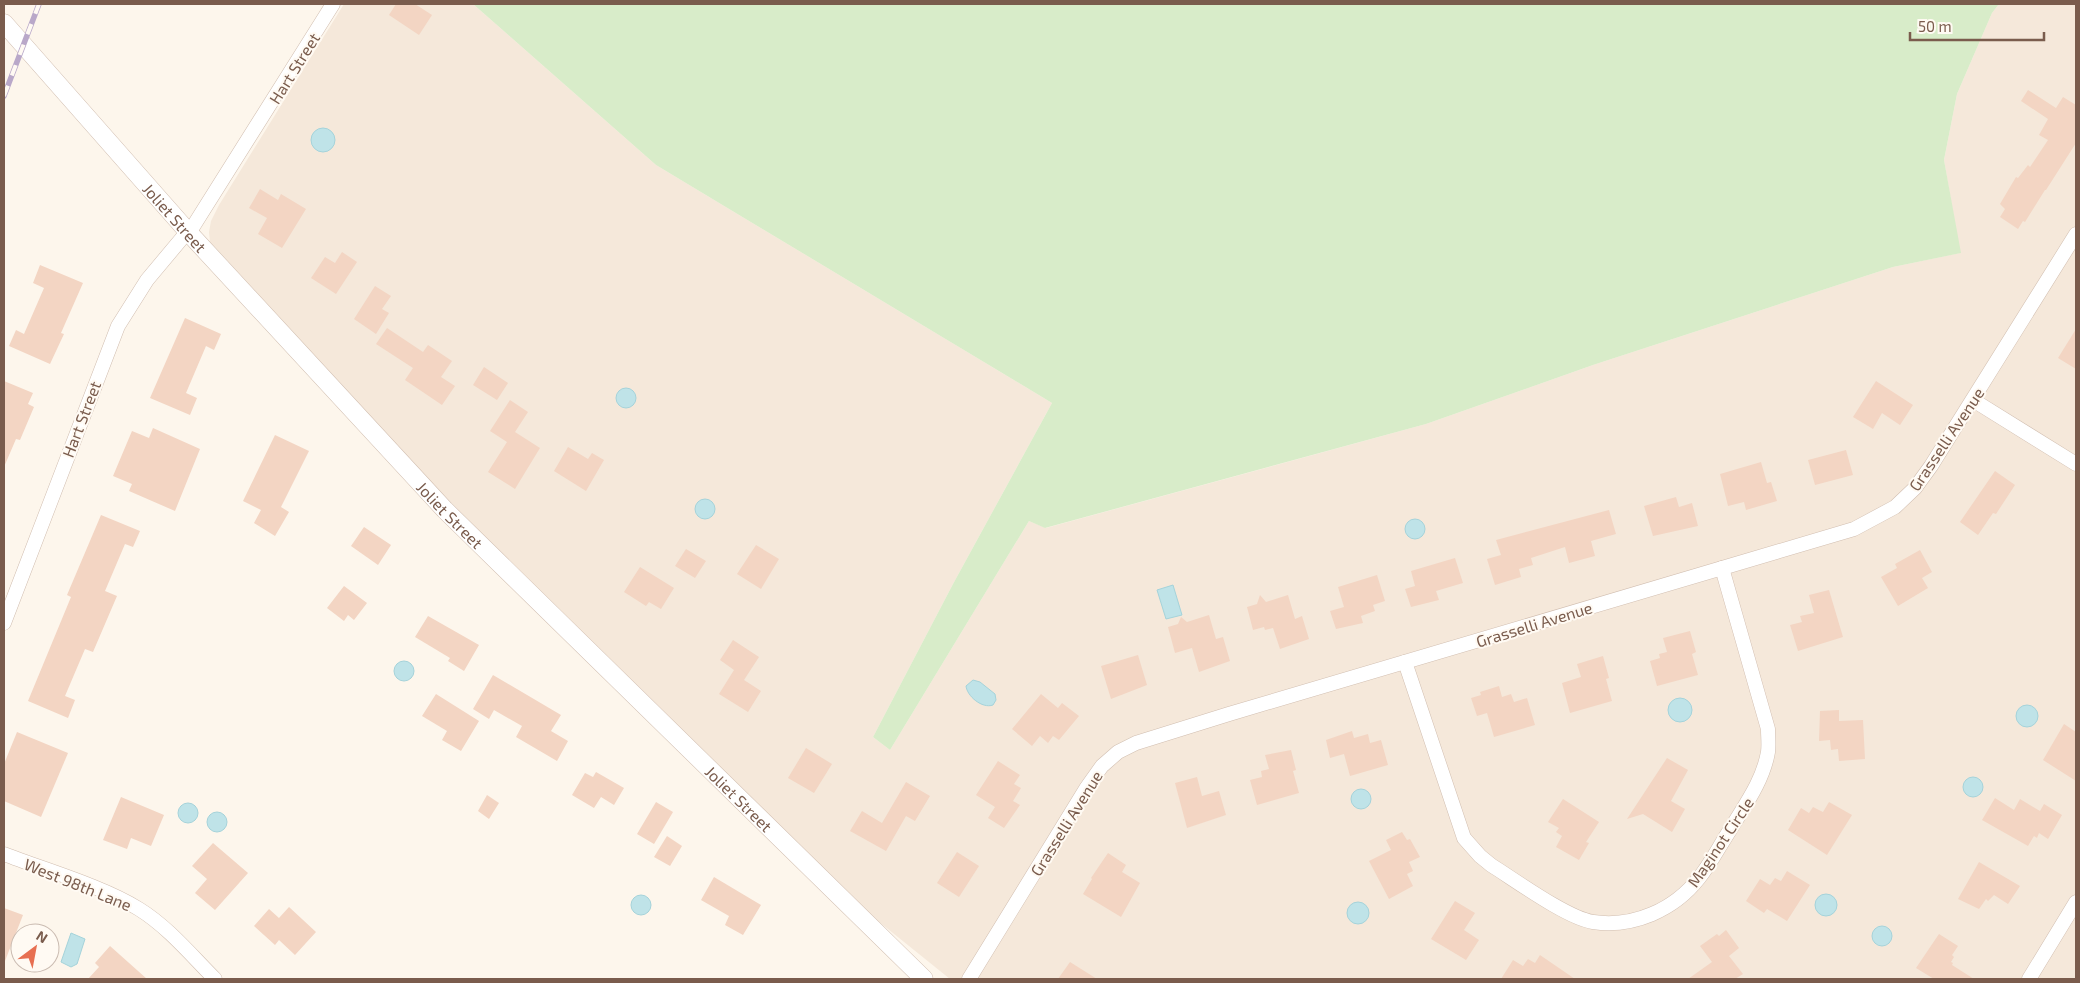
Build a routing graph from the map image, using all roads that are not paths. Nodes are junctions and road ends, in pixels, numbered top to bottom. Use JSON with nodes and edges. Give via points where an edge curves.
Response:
{"nodes":[{"id":1,"x":333,"y":4,"type":"edge"},
{"id":2,"x":4,"y":23,"type":"edge"},
{"id":3,"x":189,"y":232,"type":"junction"},
{"id":4,"x":2076,"y":234,"type":"edge"},
{"id":5,"x":1973,"y":400,"type":"junction"},
{"id":6,"x":2076,"y":464,"type":"edge"},
{"id":7,"x":1722,"y":568,"type":"junction"},
{"id":8,"x":4,"y":623,"type":"edge"},
{"id":9,"x":1406,"y":662,"type":"junction"},
{"id":10,"x":4,"y":854,"type":"edge"},
{"id":11,"x":2076,"y":902,"type":"edge"},
{"id":12,"x":216,"y":979,"type":"edge"},
{"id":13,"x":924,"y":979,"type":"edge"},
{"id":14,"x":970,"y":979,"type":"edge"},
{"id":15,"x":2029,"y":979,"type":"edge"}],
"edges":[{"from":1,"to":3,"type":"street","name":"Hart Street"},
{"from":2,"to":3,"type":"street","name":"Joliet Street"},
{"from":3,"to":8,"type":"street","name":"Hart Street","via":[[147,280],[118,326]]},
{"from":3,"to":13,"type":"street","name":"Joliet Street","via":[[445,510]]},
{"from":4,"to":5,"type":"street","name":"Grasselli Avenue"},
{"from":5,"to":6,"type":"street"},
{"from":5,"to":7,"type":"street","name":"Grasselli Avenue","via":[[1918,484],[1895,507],[1854,528]]},
{"from":7,"to":9,"type":"street","name":"Grasselli Avenue"},
{"from":7,"to":9,"type":"street","name":"Maginot Circle","via":[[1768,729],[1763,773],[1700,878],[1683,895],[1656,913],[1625,923],[1592,922],[1573,916],[1491,865],[1464,838]]},
{"from":9,"to":14,"type":"street","name":"Grasselli Avenue","via":[[1136,743],[1118,752],[1102,766],[1088,787]]},
{"from":10,"to":12,"type":"street","name":"West 98th Lane","via":[[138,908],[166,930]]},
{"from":11,"to":15,"type":"street"}]}
